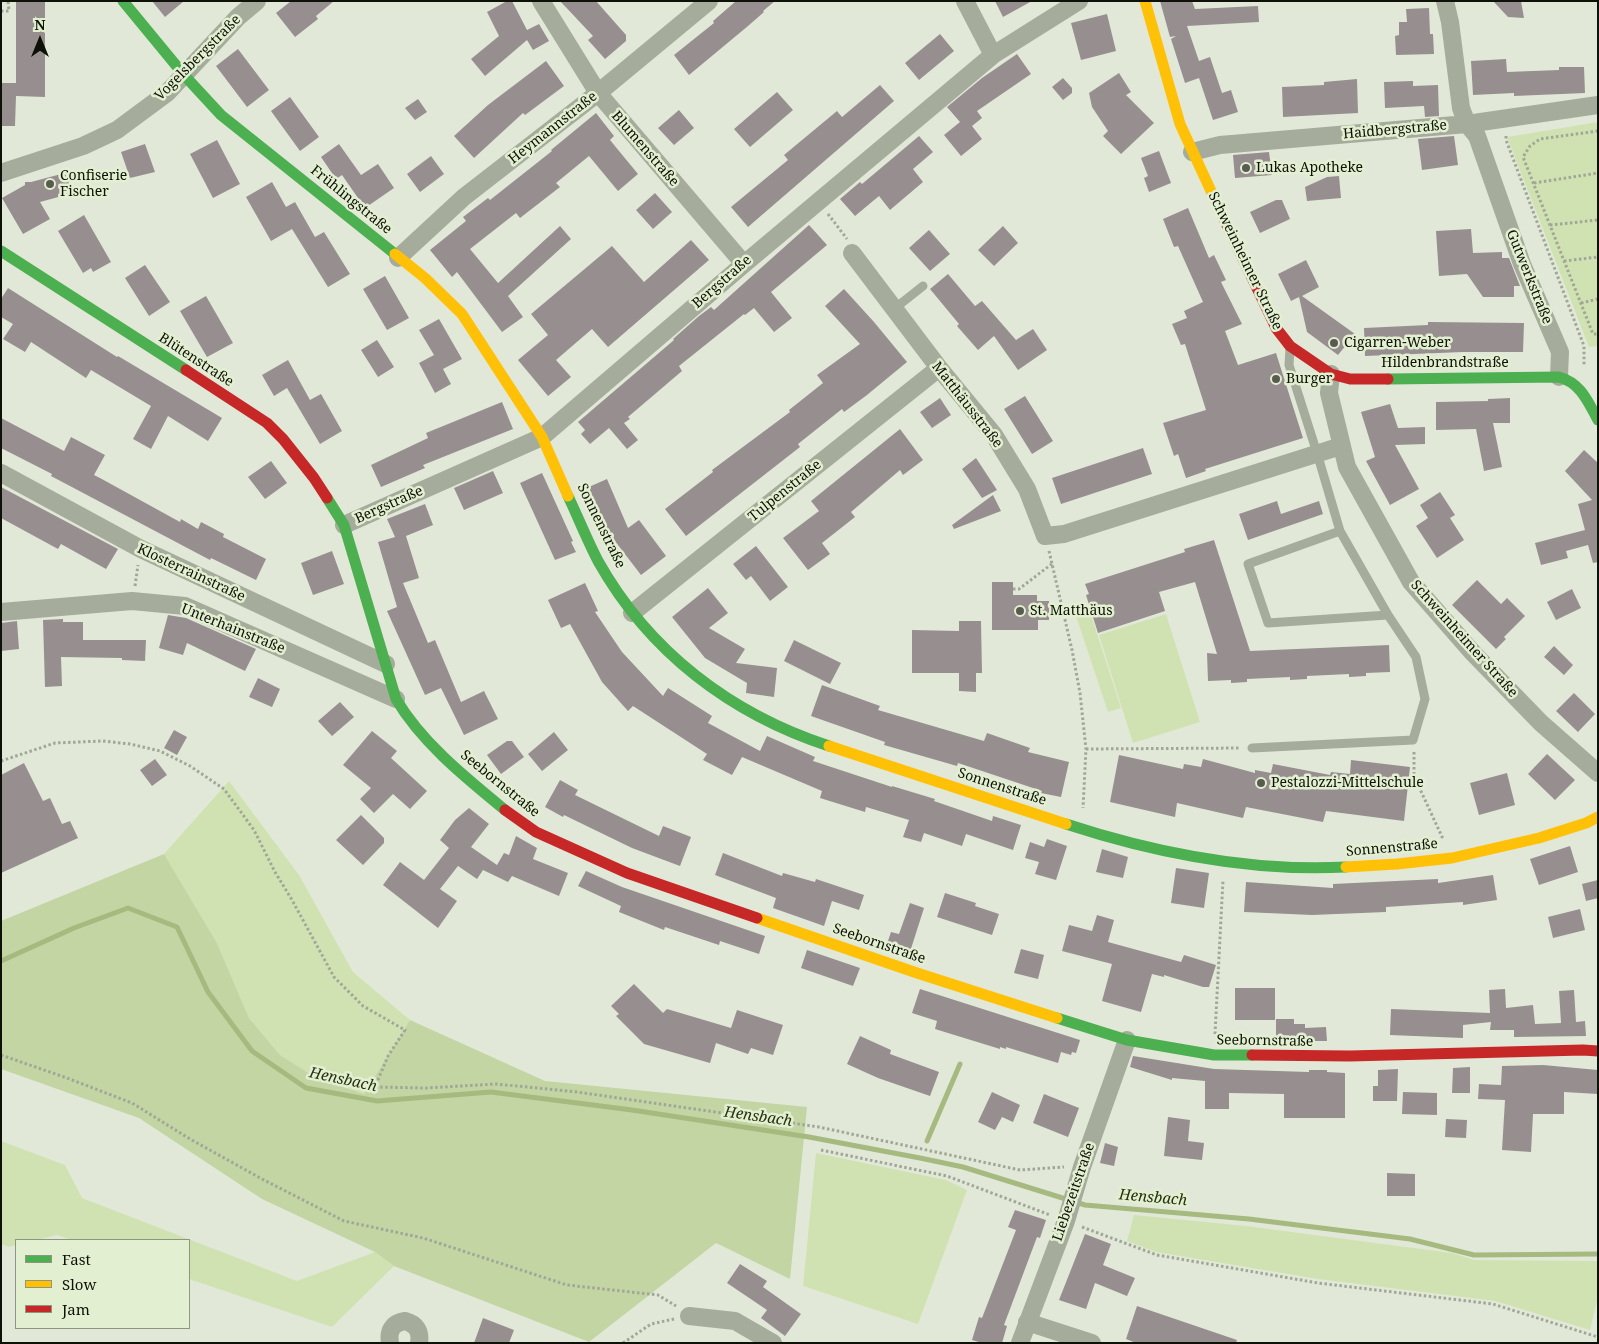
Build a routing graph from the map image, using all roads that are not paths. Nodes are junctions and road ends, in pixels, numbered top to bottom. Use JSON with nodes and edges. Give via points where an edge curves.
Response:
{"nodes":[{"id":1,"x":122,"y":1,"type":"edge"},
{"id":2,"x":257,"y":1,"type":"edge"},
{"id":3,"x":540,"y":1,"type":"edge"},
{"id":4,"x":709,"y":1,"type":"edge"},
{"id":5,"x":965,"y":1,"type":"edge"},
{"id":6,"x":1079,"y":1,"type":"edge"},
{"id":7,"x":1144,"y":1,"type":"edge"},
{"id":8,"x":1445,"y":1,"type":"edge"},
{"id":9,"x":993,"y":55,"type":"junction"},
{"id":10,"x":184,"y":75,"type":"junction"},
{"id":11,"x":598,"y":94,"type":"junction"},
{"id":12,"x":1598,"y":105,"type":"edge"},
{"id":13,"x":1467,"y":124,"type":"junction"},
{"id":14,"x":1192,"y":152,"type":"junction"},
{"id":15,"x":1,"y":174,"type":"edge"},
{"id":16,"x":1,"y":252,"type":"edge"},
{"id":17,"x":852,"y":253,"type":"road end"},
{"id":18,"x":398,"y":258,"type":"junction"},
{"id":19,"x":744,"y":264,"type":"junction"},
{"id":20,"x":923,"y":286,"type":"dead end"},
{"id":21,"x":894,"y":309,"type":"junction"},
{"id":22,"x":1290,"y":346,"type":"junction"},
{"id":23,"x":939,"y":368,"type":"junction"},
{"id":24,"x":1331,"y":374,"type":"junction"},
{"id":25,"x":1559,"y":377,"type":"junction"},
{"id":26,"x":1598,"y":420,"type":"edge"},
{"id":27,"x":542,"y":437,"type":"junction"},
{"id":28,"x":1341,"y":446,"type":"junction"},
{"id":29,"x":1318,"y":453,"type":"junction"},
{"id":30,"x":1,"y":473,"type":"edge"},
{"id":31,"x":344,"y":525,"type":"junction"},
{"id":32,"x":1340,"y":531,"type":"junction"},
{"id":33,"x":1,"y":612,"type":"edge"},
{"id":34,"x":632,"y":613,"type":"junction"},
{"id":35,"x":1388,"y":615,"type":"junction"},
{"id":36,"x":386,"y":664,"type":"junction"},
{"id":37,"x":396,"y":699,"type":"junction"},
{"id":38,"x":1252,"y":748,"type":"road end"},
{"id":39,"x":1598,"y":773,"type":"edge"},
{"id":40,"x":1598,"y":817,"type":"edge"},
{"id":41,"x":1127,"y":1040,"type":"junction"},
{"id":42,"x":1598,"y":1051,"type":"edge"},
{"id":43,"x":689,"y":1316,"type":"road end"},
{"id":44,"x":1027,"y":1322,"type":"junction"},
{"id":45,"x":390,"y":1343,"type":"edge"},
{"id":46,"x":419,"y":1343,"type":"edge"},
{"id":47,"x":773,"y":1343,"type":"edge"},
{"id":48,"x":1020,"y":1343,"type":"edge"},
{"id":49,"x":1092,"y":1343,"type":"edge"}],
"edges":[{"from":1,"to":10,"type":"street","name":"Frühlingstraße"},
{"from":2,"to":10,"type":"street","name":"Vogelsbergstraße"},
{"from":3,"to":11,"type":"street","name":"Blumenstraße"},
{"from":4,"to":11,"type":"street","name":"Heymannstraße"},
{"from":5,"to":9,"type":"street"},
{"from":6,"to":9,"type":"street","name":"Bergstraße"},
{"from":7,"to":14,"type":"street","name":"Schweinheimer Straße","via":[[1180,124]]},
{"from":8,"to":13,"type":"street","name":"Gutwerkstraße","via":[[1461,108]]},
{"from":9,"to":19,"type":"street","name":"Bergstraße"},
{"from":10,"to":15,"type":"street","name":"Vogelsbergstraße","via":[[167,93],[117,130],[83,146]]},
{"from":10,"to":18,"type":"street","name":"Frühlingstraße","via":[[221,115]]},
{"from":11,"to":18,"type":"street","name":"Heymannstraße","via":[[464,197]]},
{"from":11,"to":19,"type":"street","name":"Blumenstraße"},
{"from":12,"to":13,"type":"street","name":"Haidbergstraße"},
{"from":13,"to":14,"type":"street","name":"Haidbergstraße","via":[[1220,145]]},
{"from":13,"to":25,"type":"street","name":"Gutwerkstraße","via":[[1477,136],[1522,264],[1560,352]]},
{"from":14,"to":22,"type":"street","name":"Schweinheimer Straße","via":[[1276,328]]},
{"from":16,"to":31,"type":"street","name":"Blütenstraße","via":[[267,424],[314,478]]},
{"from":17,"to":21,"type":"street","name":"Matthäusstraße"},
{"from":18,"to":27,"type":"street","name":"Frühlingstraße","via":[[425,278],[462,314]]},
{"from":19,"to":27,"type":"street","name":"Bergstraße"},
{"from":20,"to":21,"type":"lane"},
{"from":21,"to":23,"type":"street","name":"Matthäusstraße"},
{"from":22,"to":24,"type":"street","name":"Schweinheimer Straße"},
{"from":22,"to":29,"type":"lane","via":[[1289,365]]},
{"from":23,"to":29,"type":"street","name":"Matthäusstraße","via":[[994,435],[1027,489],[1044,536],[1064,534]]},
{"from":23,"to":34,"type":"street","name":"Tulpenstraße"},
{"from":24,"to":25,"type":"street","name":"Hildenbrandstraße","via":[[1350,379]]},
{"from":24,"to":28,"type":"street","name":"Schweinheimer Straße","via":[[1329,393]]},
{"from":25,"to":26,"type":"street","via":[[1579,388]]},
{"from":27,"to":31,"type":"street","name":"Bergstraße"},
{"from":27,"to":34,"type":"street","name":"Sonnenstraße","via":[[598,561]]},
{"from":28,"to":29,"type":"street"},
{"from":28,"to":39,"type":"street","name":"Schweinheimer Straße","via":[[1360,493],[1411,582],[1534,716]]},
{"from":29,"to":32,"type":"lane"},
{"from":30,"to":36,"type":"street","name":"Klosterrainstraße","via":[[141,550]]},
{"from":31,"to":36,"type":"street","name":"Seebornstraße"},
{"from":32,"to":35,"type":"lane"},
{"from":32,"to":35,"type":"lane","via":[[1248,564],[1268,624]]},
{"from":33,"to":37,"type":"street","name":"Unterhainstraße","via":[[132,601],[185,606]]},
{"from":34,"to":40,"type":"street","name":"Sonnenstraße","via":[[673,658],[722,696],[761,717],[814,741],[1082,829],[1150,848],[1281,866],[1397,864],[1452,858],[1539,838]]},
{"from":35,"to":38,"type":"lane","via":[[1416,657],[1425,699],[1414,740]]},
{"from":36,"to":37,"type":"street","name":"Seebornstraße"},
{"from":37,"to":41,"type":"street","name":"Seebornstraße","via":[[445,758],[477,787],[536,832],[567,847],[655,883],[917,973]]},
{"from":41,"to":42,"type":"street","name":"Seebornstraße","via":[[1214,1056]]},
{"from":41,"to":44,"type":"street","name":"Liebezeitstraße","via":[[1066,1221]]},
{"from":43,"to":47,"type":"street","via":[[735,1321]]},
{"from":44,"to":48,"type":"street","name":"Liebezeitstraße"},
{"from":44,"to":49,"type":"street"},
{"from":45,"to":46,"type":"street","via":[[390,1330],[404,1321],[416,1326]]}]}
